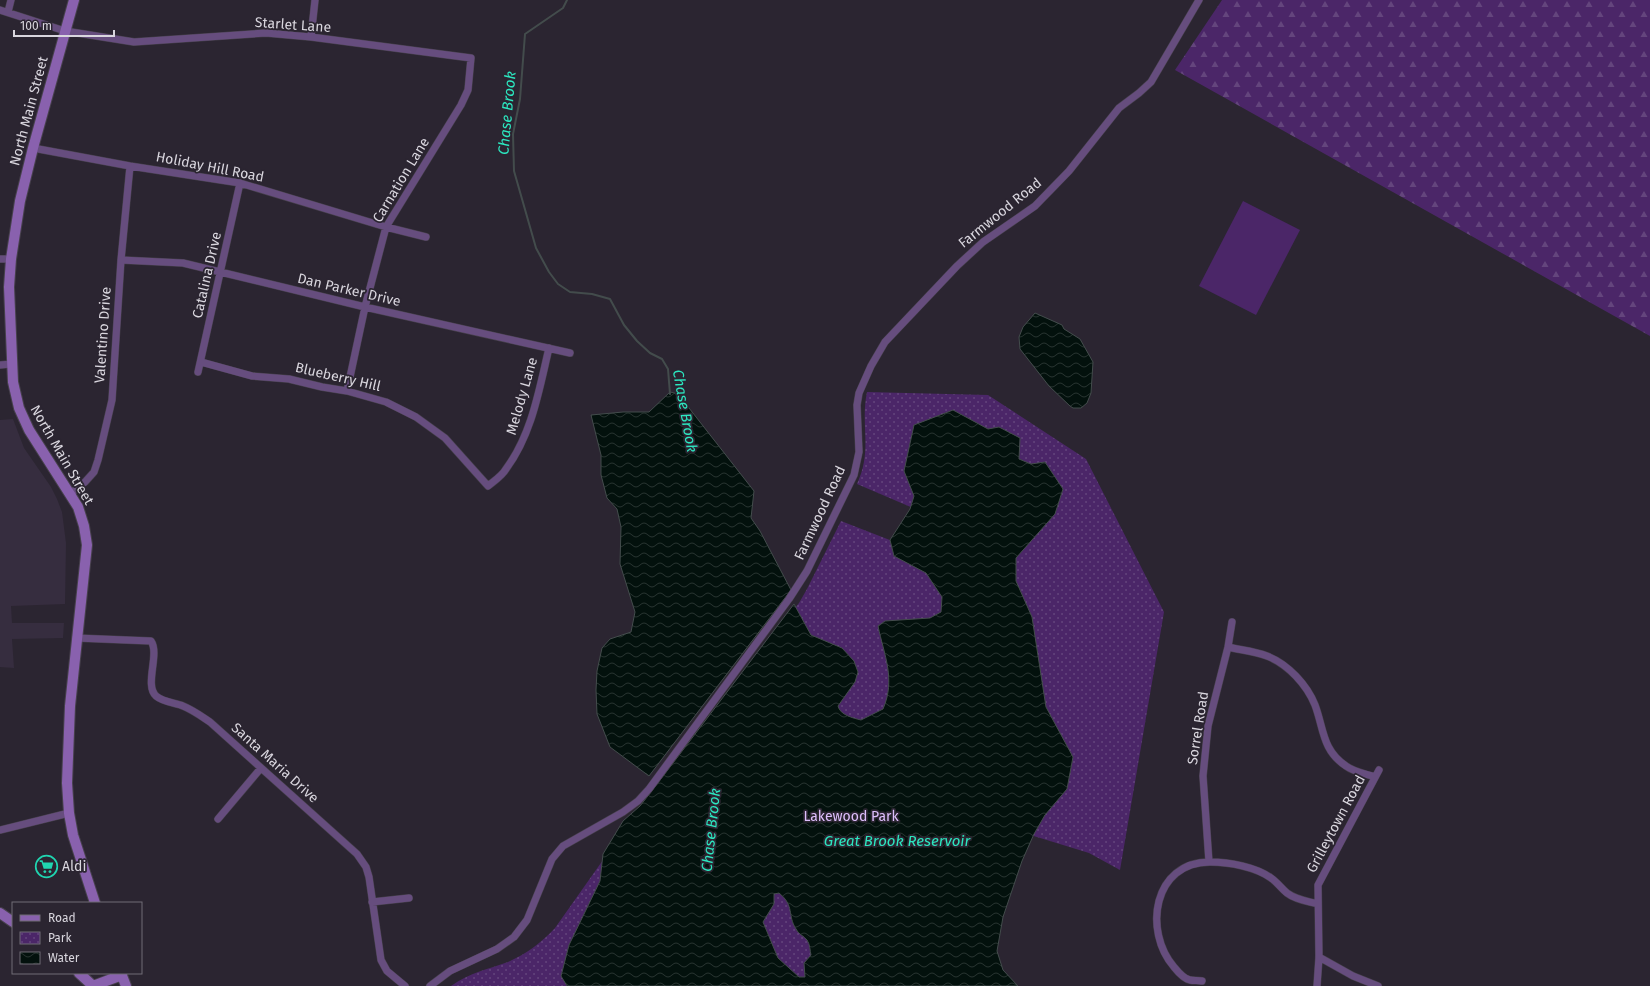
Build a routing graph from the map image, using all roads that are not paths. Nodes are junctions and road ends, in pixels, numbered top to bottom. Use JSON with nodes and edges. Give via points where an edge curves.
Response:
{"nodes":[{"id":1,"x":11,"y":0,"type":"edge"},
{"id":2,"x":74,"y":0,"type":"edge"},
{"id":3,"x":315,"y":0,"type":"edge"},
{"id":4,"x":1199,"y":0,"type":"edge"},
{"id":5,"x":0,"y":10,"type":"edge"},
{"id":6,"x":8,"y":12,"type":"junction"},
{"id":7,"x":65,"y":31,"type":"junction"},
{"id":8,"x":311,"y":37,"type":"junction"},
{"id":9,"x":471,"y":58,"type":"joint"},
{"id":10,"x":33,"y":148,"type":"junction"},
{"id":11,"x":130,"y":166,"type":"junction"},
{"id":12,"x":240,"y":183,"type":"junction"},
{"id":13,"x":386,"y":227,"type":"junction"},
{"id":14,"x":426,"y":237,"type":"dead end"},
{"id":15,"x":0,"y":259,"type":"edge"},
{"id":16,"x":11,"y":259,"type":"junction"},
{"id":17,"x":121,"y":260,"type":"junction"},
{"id":18,"x":220,"y":272,"type":"junction"},
{"id":19,"x":365,"y":308,"type":"junction"},
{"id":20,"x":549,"y":348,"type":"junction"},
{"id":21,"x":570,"y":353,"type":"dead end"},
{"id":22,"x":201,"y":362,"type":"junction"},
{"id":23,"x":12,"y":364,"type":"junction"},
{"id":24,"x":0,"y":365,"type":"edge"},
{"id":25,"x":198,"y":372,"type":"dead end"},
{"id":26,"x":346,"y":391,"type":"junction"},
{"id":27,"x":488,"y":486,"type":"joint"},
{"id":28,"x":70,"y":494,"type":"junction"},
{"id":29,"x":1232,"y":622,"type":"dead end"},
{"id":30,"x":76,"y":638,"type":"junction"},
{"id":31,"x":1228,"y":647,"type":"junction"},
{"id":32,"x":261,"y":768,"type":"junction"},
{"id":33,"x":1379,"y":770,"type":"dead end"},
{"id":34,"x":1375,"y":777,"type":"junction"},
{"id":35,"x":69,"y":813,"type":"junction"},
{"id":36,"x":218,"y":819,"type":"dead end"},
{"id":37,"x":0,"y":830,"type":"edge"},
{"id":38,"x":1210,"y":862,"type":"junction"},
{"id":39,"x":409,"y":898,"type":"dead end"},
{"id":40,"x":95,"y":902,"type":"edge"},
{"id":41,"x":372,"y":902,"type":"junction"},
{"id":42,"x":1318,"y":904,"type":"junction"},
{"id":43,"x":0,"y":913,"type":"edge"},
{"id":44,"x":12,"y":921,"type":"edge"},
{"id":45,"x":1319,"y":957,"type":"junction"},
{"id":46,"x":80,"y":974,"type":"edge"},
{"id":47,"x":122,"y":974,"type":"edge"},
{"id":48,"x":1202,"y":981,"type":"dead end"},
{"id":49,"x":93,"y":986,"type":"edge"},
{"id":50,"x":126,"y":986,"type":"edge"},
{"id":51,"x":405,"y":986,"type":"edge"},
{"id":52,"x":430,"y":986,"type":"edge"},
{"id":53,"x":1317,"y":986,"type":"edge"},
{"id":54,"x":1378,"y":986,"type":"edge"}],
"edges":[{"from":1,"to":6,"type":"street"},
{"from":2,"to":7,"type":"main road","name":"North Main Street"},
{"from":3,"to":8,"type":"street"},
{"from":4,"to":52,"type":"street","name":"Farmwood Road","via":[[1151,82],[1119,108],[1069,171],[1035,206],[983,242],[885,342],[859,393],[859,452],[854,475],[807,571],[649,788],[638,801],[623,812],[563,846],[552,859],[527,920],[514,937],[497,949],[450,971]]},
{"from":5,"to":6,"type":"street","name":"Starlet Lane"},
{"from":6,"to":7,"type":"street","name":"Starlet Lane"},
{"from":7,"to":8,"type":"street","name":"Starlet Lane","via":[[134,42],[266,34]]},
{"from":7,"to":10,"type":"main road","name":"North Main Street"},
{"from":8,"to":9,"type":"street","name":"Starlet Lane"},
{"from":9,"to":13,"type":"street","name":"Carnation Lane","via":[[468,90],[461,105]]},
{"from":10,"to":11,"type":"street","name":"Holiday Hill Road"},
{"from":10,"to":16,"type":"main road","name":"North Main Street","via":[[20,201]]},
{"from":11,"to":12,"type":"street","name":"Holiday Hill Road"},
{"from":11,"to":17,"type":"street","name":"Valentino Drive"},
{"from":12,"to":13,"type":"street","name":"Holiday Hill Road"},
{"from":12,"to":18,"type":"street","name":"Catalina Drive"},
{"from":13,"to":14,"type":"street","name":"Holiday Hill Road"},
{"from":13,"to":19,"type":"street","name":"Carnation Lane"},
{"from":15,"to":16,"type":"street"},
{"from":16,"to":23,"type":"main road","name":"North Main Street","via":[[9,287]]},
{"from":17,"to":18,"type":"street","name":"Dan Parker Drive","via":[[183,263]]},
{"from":17,"to":28,"type":"street","name":"Valentino Drive","via":[[112,400],[94,472]]},
{"from":18,"to":19,"type":"street","name":"Dan Parker Drive"},
{"from":18,"to":22,"type":"street","name":"Catalina Drive"},
{"from":19,"to":20,"type":"street","name":"Dan Parker Drive"},
{"from":19,"to":26,"type":"street","name":"Carnation Lane"},
{"from":20,"to":21,"type":"street","name":"Dan Parker Drive"},
{"from":20,"to":27,"type":"street","name":"Melody Lane","via":[[533,415],[523,443],[506,471]]},
{"from":22,"to":25,"type":"street","name":"Catalina Drive"},
{"from":22,"to":26,"type":"street","name":"Blueberry Hill","via":[[252,376],[289,379]]},
{"from":23,"to":24,"type":"street"},
{"from":23,"to":28,"type":"main road","name":"North Main Street","via":[[13,382],[23,418]]},
{"from":26,"to":27,"type":"street","name":"Blueberry Hill","via":[[386,402],[416,417],[445,438]]},
{"from":28,"to":30,"type":"main road","name":"North Main Street","via":[[78,506],[87,545]]},
{"from":29,"to":31,"type":"street","name":"Sorrel Road"},
{"from":30,"to":32,"type":"street","name":"Santa Maria Drive","via":[[151,641],[152,687],[156,696],[204,718]]},
{"from":30,"to":35,"type":"main road","name":"North Main Street","via":[[67,754]]},
{"from":31,"to":34,"type":"street","via":[[1267,656],[1299,678],[1315,705],[1325,742],[1334,754],[1347,766]]},
{"from":31,"to":38,"type":"street","name":"Sorrel Road","via":[[1208,726],[1203,776]]},
{"from":32,"to":36,"type":"street"},
{"from":32,"to":41,"type":"street","name":"Santa Maria Drive","via":[[360,858],[369,877]]},
{"from":33,"to":34,"type":"street","name":"Grilleytown Road"},
{"from":34,"to":42,"type":"street","name":"Grilleytown Road","via":[[1318,885]]},
{"from":35,"to":37,"type":"street"},
{"from":35,"to":40,"type":"main road","name":"North Main Street","via":[[78,853]]},
{"from":38,"to":42,"type":"street","via":[[1255,869],[1297,899]]},
{"from":38,"to":48,"type":"street","via":[[1186,868],[1165,885],[1158,902],[1156,922],[1166,958],[1189,980]]},
{"from":39,"to":41,"type":"street"},
{"from":41,"to":51,"type":"street","name":"Santa Maria Drive","via":[[381,960],[387,971]]},
{"from":42,"to":45,"type":"street","name":"Grilleytown Road"},
{"from":43,"to":44,"type":"main road"},
{"from":45,"to":53,"type":"street","name":"Grilleytown Road"},
{"from":45,"to":54,"type":"street","via":[[1353,976]]},
{"from":46,"to":49,"type":"main road"},
{"from":47,"to":49,"type":"main road"},
{"from":47,"to":50,"type":"main road"}]}
